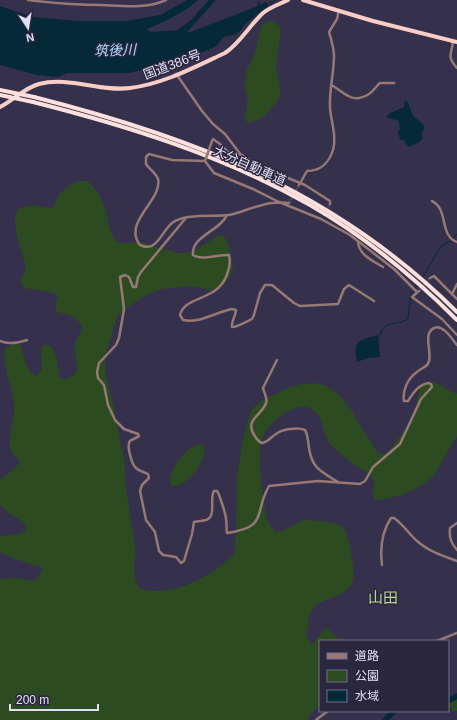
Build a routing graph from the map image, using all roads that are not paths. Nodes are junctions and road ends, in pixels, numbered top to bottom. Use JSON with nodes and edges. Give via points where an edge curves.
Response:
{"nodes":[{"id":1,"x":28,"y":0,"type":"edge"},
{"id":2,"x":166,"y":0,"type":"edge"},
{"id":3,"x":288,"y":0,"type":"edge"},
{"id":4,"x":304,"y":0,"type":"edge"},
{"id":5,"x":339,"y":10,"type":"junction"},
{"id":6,"x":455,"y":42,"type":"edge"},
{"id":7,"x":457,"y":68,"type":"edge"},
{"id":8,"x":176,"y":74,"type":"junction"},
{"id":9,"x":394,"y":83,"type":"dead end"},
{"id":10,"x":331,"y":85,"type":"junction"},
{"id":11,"x":0,"y":90,"type":"edge"},
{"id":12,"x":0,"y":95,"type":"edge"},
{"id":13,"x":0,"y":107,"type":"edge"},
{"id":14,"x":242,"y":155,"type":"junction"},
{"id":15,"x":205,"y":161,"type":"junction"},
{"id":16,"x":300,"y":184,"type":"junction"},
{"id":17,"x":432,"y":201,"type":"dead end"},
{"id":18,"x":279,"y":202,"type":"junction"},
{"id":19,"x":289,"y":203,"type":"dead end"},
{"id":20,"x":330,"y":204,"type":"dead end"},
{"id":21,"x":227,"y":215,"type":"junction"},
{"id":22,"x":323,"y":216,"type":"tunnel mouth"},
{"id":23,"x":185,"y":219,"type":"junction"},
{"id":24,"x":321,"y":219,"type":"junction"},
{"id":25,"x":358,"y":242,"type":"junction"},
{"id":26,"x":457,"y":242,"type":"edge"},
{"id":27,"x":383,"y":267,"type":"dead end"},
{"id":28,"x":416,"y":275,"type":"junction"},
{"id":29,"x":430,"y":278,"type":"dead end"},
{"id":30,"x":457,"y":284,"type":"edge"},
{"id":31,"x":452,"y":294,"type":"junction"},
{"id":32,"x":457,"y":299,"type":"edge"},
{"id":33,"x":374,"y":301,"type":"dead end"},
{"id":34,"x":457,"y":308,"type":"edge"},
{"id":35,"x":457,"y":312,"type":"edge"},
{"id":36,"x":457,"y":320,"type":"edge"},
{"id":37,"x":457,"y":335,"type":"edge"},
{"id":38,"x":0,"y":340,"type":"edge"},
{"id":39,"x":27,"y":340,"type":"dead end"},
{"id":40,"x":457,"y":345,"type":"edge"},
{"id":41,"x":277,"y":360,"type":"dead end"},
{"id":42,"x":339,"y":483,"type":"junction"},
{"id":43,"x":457,"y":523,"type":"edge"},
{"id":44,"x":457,"y":550,"type":"edge"},
{"id":45,"x":457,"y":561,"type":"edge"},
{"id":46,"x":382,"y":565,"type":"dead end"},
{"id":47,"x":457,"y":633,"type":"edge"},
{"id":48,"x":440,"y":640,"type":"edge"},
{"id":49,"x":327,"y":712,"type":"edge"},
{"id":50,"x":316,"y":720,"type":"edge"}],
"edges":[{"from":1,"to":2,"type":"street","via":[[141,6]]},
{"from":3,"to":8,"type":"highway","name":"国道386号","via":[[264,13],[234,47]]},
{"from":4,"to":5,"type":"highway"},
{"from":5,"to":6,"type":"highway"},
{"from":5,"to":10,"type":"street","via":[[329,32],[334,54]]},
{"from":6,"to":7,"type":"street","via":[[450,61]]},
{"from":8,"to":13,"type":"highway","name":"国道386号","via":[[150,85],[130,88],[110,89],[54,81],[27,89]]},
{"from":8,"to":14,"type":"street","via":[[202,111]]},
{"from":9,"to":10,"type":"street","via":[[380,83],[370,93],[355,98],[347,96]]},
{"from":10,"to":16,"type":"street","via":[[333,151],[325,165],[317,170],[307,171]]},
{"from":11,"to":28,"type":"highway","name":"大分自動車道","bridge":true,"via":[[99,115],[190,144],[242,165],[336,215]]},
{"from":12,"to":36,"type":"highway","name":"大分自動車道","bridge":true,"via":[[112,124],[183,147],[241,170],[282,190],[328,216],[377,250]]},
{"from":14,"to":15,"type":"street","bridge":true,"via":[[228,152],[213,139]]},
{"from":14,"to":16,"type":"street","via":[[259,166]]},
{"from":15,"to":18,"type":"street","via":[[214,173]]},
{"from":15,"to":23,"type":"street","via":[[172,160],[150,154],[146,157],[146,164],[157,176],[158,182],[148,206],[138,221],[138,242],[145,248],[153,246],[171,224]]},
{"from":16,"to":20,"type":"street","via":[[325,197]]},
{"from":17,"to":26,"type":"street","via":[[440,209],[447,233]]},
{"from":18,"to":19,"type":"street"},
{"from":18,"to":21,"type":"street"},
{"from":18,"to":24,"type":"street"},
{"from":21,"to":23,"type":"street"},
{"from":21,"to":33,"type":"street","via":[[219,227],[198,240],[192,250],[192,254],[198,257],[229,255],[230,262],[225,281],[213,292],[186,304],[181,312],[183,320],[199,320],[232,309],[236,310],[236,315],[231,324],[236,326],[252,319],[265,285],[272,285],[300,306],[338,304],[344,289],[349,285]]},
{"from":22,"to":24,"type":"street"},
{"from":23,"to":42,"type":"street","via":[[141,272],[136,287],[133,287],[125,274],[120,277],[124,309],[119,338],[116,345],[99,363],[97,372],[115,420],[124,429],[139,436],[129,442],[129,448],[133,466],[148,474],[149,478],[140,491],[146,520],[155,532],[159,551],[163,555],[176,557],[181,563],[184,561],[194,522],[210,517],[214,491],[219,492],[225,514],[226,533],[253,525],[269,486],[318,481]]},
{"from":24,"to":25,"type":"street"},
{"from":25,"to":27,"type":"street","via":[[362,253]]},
{"from":25,"to":37,"type":"street","via":[[394,269],[417,291],[412,297],[442,319]]},
{"from":28,"to":34,"type":"highway"},
{"from":28,"to":35,"type":"highway","name":"大分自動車道"},
{"from":29,"to":31,"type":"street","via":[[434,276]]},
{"from":30,"to":31,"type":"street"},
{"from":31,"to":32,"type":"street"},
{"from":38,"to":39,"type":"street","via":[[12,344]]},
{"from":40,"to":42,"type":"street","via":[[439,327],[431,330],[428,338],[431,358],[429,363],[410,378],[404,401],[408,401],[415,390],[424,384],[429,383],[432,387],[421,400],[400,444],[373,467],[363,483]]},
{"from":41,"to":42,"type":"street","via":[[263,388],[266,404],[252,423],[251,429],[262,443],[278,432],[300,428],[305,430],[312,460],[318,470]]},
{"from":43,"to":44,"type":"street","via":[[450,528],[449,534]]},
{"from":45,"to":46,"type":"street","via":[[424,547],[391,518],[383,535],[380,550]]},
{"from":47,"to":48,"type":"street"},
{"from":49,"to":50,"type":"street"}]}
